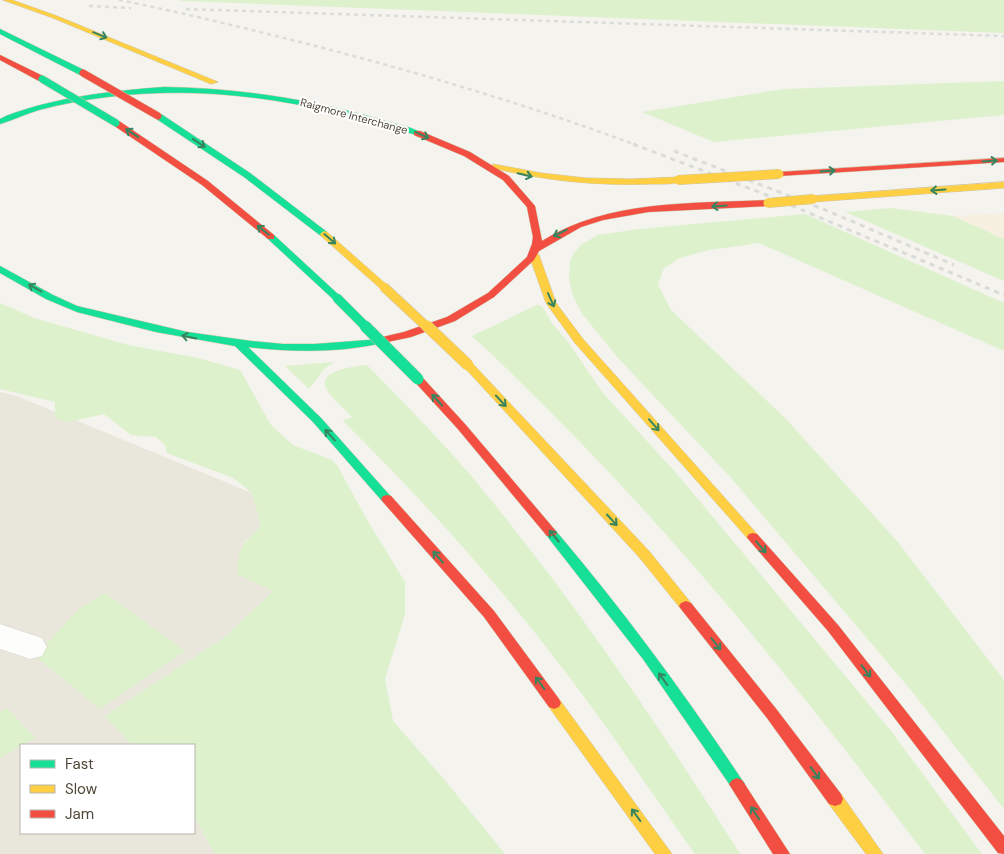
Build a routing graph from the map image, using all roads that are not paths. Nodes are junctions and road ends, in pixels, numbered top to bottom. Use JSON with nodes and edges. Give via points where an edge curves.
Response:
{"nodes":[{"id":1,"x":6,"y":0,"type":"edge"},
{"id":2,"x":0,"y":31,"type":"edge"},
{"id":3,"x":0,"y":57,"type":"edge"},
{"id":4,"x":239,"y":91,"type":"junction"},
{"id":5,"x":0,"y":122,"type":"edge"},
{"id":6,"x":478,"y":160,"type":"junction"},
{"id":7,"x":1004,"y":160,"type":"edge"},
{"id":8,"x":1004,"y":185,"type":"edge"},
{"id":9,"x":534,"y":252,"type":"junction"},
{"id":10,"x":0,"y":269,"type":"edge"},
{"id":11,"x":237,"y":342,"type":"junction"},
{"id":12,"x":1004,"y":848,"type":"edge"},
{"id":13,"x":664,"y":854,"type":"edge"},
{"id":14,"x":782,"y":854,"type":"edge"},
{"id":15,"x":874,"y":854,"type":"edge"}],
"edges":[{"from":1,"to":4,"type":"highway","one_way":true},
{"from":2,"to":15,"type":"highway","one_way":true,"bridge":true,"via":[[158,116],[247,175],[320,230],[468,365],[644,554],[772,714]]},
{"from":14,"to":3,"type":"highway","one_way":true,"bridge":true,"via":[[707,739],[589,578],[418,379],[278,243],[205,183],[116,123]]},
{"from":4,"to":5,"type":"highway","via":[[140,89],[99,94],[54,104]]},
{"from":4,"to":6,"type":"highway","name":"Raigmore Interchange","one_way":true,"via":[[314,104],[409,129]]},
{"from":6,"to":7,"type":"highway","one_way":true,"bridge":true,"via":[[554,180],[608,184]]},
{"from":6,"to":9,"type":"highway","name":"Raigmore Interchange","via":[[513,183],[527,200],[536,216],[539,235]]},
{"from":8,"to":9,"type":"highway","one_way":true,"bridge":true,"via":[[609,216],[555,235]]},
{"from":9,"to":11,"type":"highway","via":[[476,307],[416,332],[386,340],[347,344],[290,346]]},
{"from":9,"to":12,"type":"highway","one_way":true,"via":[[551,303],[579,341],[832,628]]},
{"from":11,"to":10,"type":"highway","one_way":true,"via":[[157,331],[66,305]]},
{"from":13,"to":11,"type":"highway","one_way":true,"via":[[489,614],[317,420]]}]}
